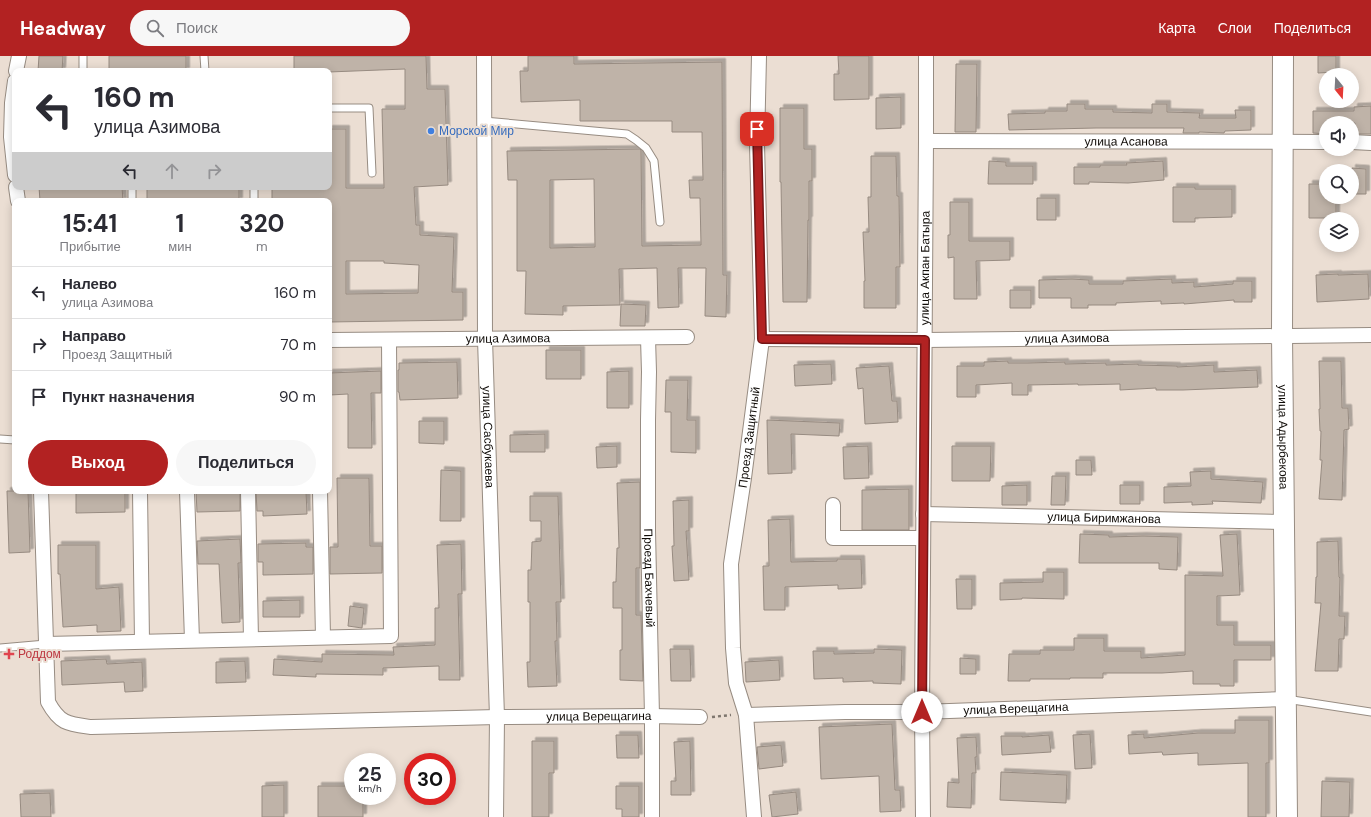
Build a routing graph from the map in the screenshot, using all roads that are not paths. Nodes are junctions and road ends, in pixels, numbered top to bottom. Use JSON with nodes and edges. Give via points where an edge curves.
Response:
{"nodes":[{"id":1,"x":19,"y":56,"type":"edge"},
{"id":2,"x":83,"y":56,"type":"edge"},
{"id":3,"x":204,"y":56,"type":"edge"},
{"id":4,"x":484,"y":56,"type":"edge"},
{"id":5,"x":759,"y":56,"type":"edge"},
{"id":6,"x":926,"y":56,"type":"edge"},
{"id":7,"x":1283,"y":56,"type":"edge"},
{"id":8,"x":17,"y":68,"type":"edge"},
{"id":9,"x":83,"y":68,"type":"edge"},
{"id":10,"x":205,"y":68,"type":"edge"},
{"id":11,"x":332,"y":108,"type":"edge"},
{"id":12,"x":484,"y":121,"type":"junction"},
{"id":13,"x":926,"y":141,"type":"junction"},
{"id":14,"x":1283,"y":141,"type":"junction"},
{"id":15,"x":1319,"y":142,"type":"edge"},
{"id":16,"x":1359,"y":142,"type":"edge"},
{"id":17,"x":1371,"y":142,"type":"edge"},
{"id":18,"x":372,"y":173,"type":"dead end"},
{"id":19,"x":660,"y":222,"type":"dead end"},
{"id":20,"x":1282,"y":335,"type":"junction"},
{"id":21,"x":1371,"y":335,"type":"edge"},
{"id":22,"x":687,"y":337,"type":"dead end"},
{"id":23,"x":648,"y":338,"type":"junction"},
{"id":24,"x":485,"y":339,"type":"junction"},
{"id":25,"x":762,"y":339,"type":"junction"},
{"id":26,"x":332,"y":340,"type":"edge"},
{"id":27,"x":389,"y":340,"type":"junction"},
{"id":28,"x":925,"y":340,"type":"junction"},
{"id":29,"x":0,"y":439,"type":"edge"},
{"id":30,"x":12,"y":440,"type":"edge"},
{"id":31,"x":41,"y":494,"type":"edge"},
{"id":32,"x":140,"y":494,"type":"edge"},
{"id":33,"x":187,"y":494,"type":"edge"},
{"id":34,"x":248,"y":494,"type":"edge"},
{"id":35,"x":320,"y":494,"type":"edge"},
{"id":36,"x":833,"y":505,"type":"dead end"},
{"id":37,"x":923,"y":514,"type":"junction"},
{"id":38,"x":1284,"y":522,"type":"junction"},
{"id":39,"x":923,"y":538,"type":"junction"},
{"id":40,"x":322,"y":637,"type":"junction"},
{"id":41,"x":251,"y":639,"type":"junction"},
{"id":42,"x":192,"y":640,"type":"junction"},
{"id":43,"x":142,"y":641,"type":"junction"},
{"id":44,"x":46,"y":644,"type":"junction"},
{"id":45,"x":0,"y":648,"type":"edge"},
{"id":46,"x":1286,"y":699,"type":"junction"},
{"id":47,"x":922,"y":712,"type":"junction"},
{"id":48,"x":1371,"y":712,"type":"edge"},
{"id":49,"x":740,"y":715,"type":"junction"},
{"id":50,"x":652,"y":716,"type":"junction"},
{"id":51,"x":497,"y":717,"type":"junction"},
{"id":52,"x":700,"y":717,"type":"dead end"},
{"id":53,"x":496,"y":817,"type":"edge"},
{"id":54,"x":652,"y":817,"type":"edge"},
{"id":55,"x":754,"y":817,"type":"edge"},
{"id":56,"x":923,"y":817,"type":"edge"},
{"id":57,"x":1287,"y":817,"type":"edge"}],
"edges":[{"from":1,"to":8,"type":"street"},
{"from":2,"to":9,"type":"lane"},
{"from":3,"to":10,"type":"lane"},
{"from":4,"to":12,"type":"street","name":"улица Сасбукаева"},
{"from":5,"to":25,"type":"street","name":"Проезд Защитный","via":[[757,144]]},
{"from":6,"to":13,"type":"street","name":"улица Акпан Батыра"},
{"from":7,"to":14,"type":"main road","name":"улица Адырбекова"},
{"from":11,"to":18,"type":"lane","via":[[369,108]]},
{"from":12,"to":19,"type":"lane","via":[[627,134],[646,148],[654,161]]},
{"from":12,"to":24,"type":"street","name":"улица Сасбукаева"},
{"from":13,"to":14,"type":"street","name":"улица Асанова"},
{"from":13,"to":28,"type":"street","name":"улица Акпан Батыра"},
{"from":14,"to":15,"type":"street","name":"улица Асанова"},
{"from":14,"to":20,"type":"main road","name":"улица Адырбекова"},
{"from":16,"to":17,"type":"street"},
{"from":20,"to":21,"type":"street","name":"улица Азимова"},
{"from":20,"to":28,"type":"street","name":"улица Азимова"},
{"from":20,"to":38,"type":"main road","name":"улица Адырбекова"},
{"from":22,"to":23,"type":"street","name":"улица Азимова"},
{"from":23,"to":24,"type":"street","name":"улица Азимова"},
{"from":23,"to":50,"type":"street","name":"Проезд Бахчевый","via":[[648,531]]},
{"from":24,"to":27,"type":"street","name":"улица Азимова"},
{"from":24,"to":51,"type":"street","name":"улица Сасбукаева"},
{"from":25,"to":28,"type":"street","name":"улица Азимова"},
{"from":25,"to":49,"type":"street","name":"Проезд Защитный","via":[[731,564],[733,648]]},
{"from":26,"to":27,"type":"street","name":"улица Азимова"},
{"from":27,"to":40,"type":"street","via":[[391,636]]},
{"from":28,"to":37,"type":"street","name":"улица Акпан Батыра"},
{"from":29,"to":30,"type":"lane"},
{"from":31,"to":44,"type":"street","name":"улица Верещагина"},
{"from":32,"to":43,"type":"street"},
{"from":33,"to":42,"type":"street"},
{"from":34,"to":41,"type":"street"},
{"from":35,"to":40,"type":"street"},
{"from":36,"to":39,"type":"street","via":[[833,538]]},
{"from":37,"to":38,"type":"street","name":"улица Биримжанова"},
{"from":37,"to":39,"type":"street","name":"улица Акпан Батыра"},
{"from":38,"to":46,"type":"main road","name":"улица Адырбекова"},
{"from":39,"to":47,"type":"street","name":"улица Акпан Батыра"},
{"from":40,"to":41,"type":"street"},
{"from":41,"to":42,"type":"street"},
{"from":42,"to":43,"type":"street"},
{"from":43,"to":44,"type":"street"},
{"from":44,"to":45,"type":"lane"},
{"from":44,"to":51,"type":"street","name":"улица Верещагина","via":[[48,702],[63,721],[75,725],[91,727]]},
{"from":46,"to":47,"type":"street","name":"улица Верещагина"},
{"from":46,"to":48,"type":"lane"},
{"from":46,"to":57,"type":"main road","name":"улица Адырбекова"},
{"from":47,"to":49,"type":"street","name":"улица Верещагина"},
{"from":47,"to":56,"type":"street","name":"улица Акпан Батыра"},
{"from":49,"to":55,"type":"street","name":"Проезд Защитный"},
{"from":50,"to":51,"type":"street","name":"улица Верещагина"},
{"from":50,"to":52,"type":"street","name":"улица Верещагина"},
{"from":50,"to":54,"type":"street","name":"Проезд Бахчевый"},
{"from":51,"to":53,"type":"street","name":"улица Сасбукаева"}]}
